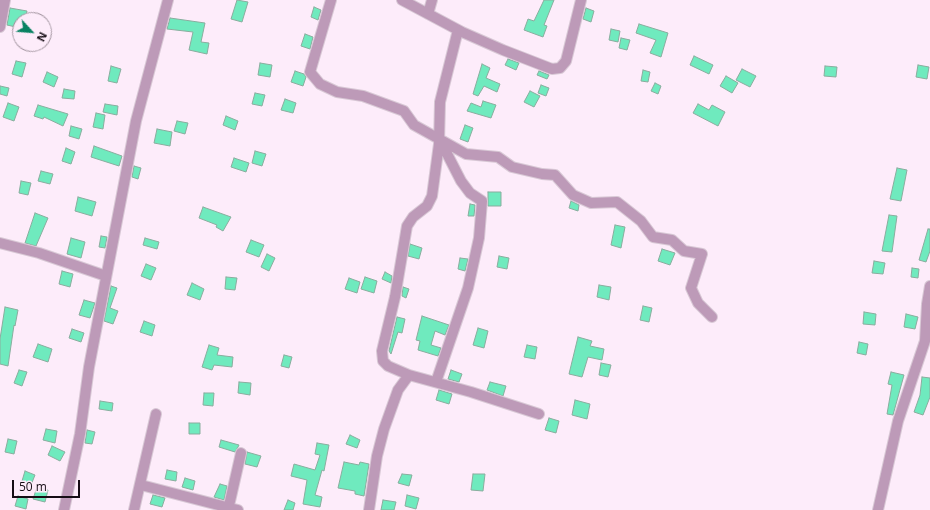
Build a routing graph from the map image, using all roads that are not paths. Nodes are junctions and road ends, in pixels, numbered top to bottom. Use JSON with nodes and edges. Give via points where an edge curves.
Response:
{"nodes":[{"id":1,"x":5,"y":0,"type":"edge"},
{"id":2,"x":168,"y":0,"type":"edge"},
{"id":3,"x":331,"y":0,"type":"edge"},
{"id":4,"x":402,"y":0,"type":"edge"},
{"id":5,"x":432,"y":0,"type":"edge"},
{"id":6,"x":581,"y":0,"type":"edge"},
{"id":7,"x":428,"y":14,"type":"junction"},
{"id":8,"x":0,"y":27,"type":"edge"},
{"id":9,"x":458,"y":30,"type":"junction"},
{"id":10,"x":439,"y":138,"type":"junction"},
{"id":11,"x":0,"y":243,"type":"edge"},
{"id":12,"x":106,"y":276,"type":"junction"},
{"id":13,"x":930,"y":286,"type":"edge"},
{"id":14,"x":712,"y":317,"type":"dead end"},
{"id":15,"x":409,"y":374,"type":"junction"},
{"id":16,"x":436,"y":382,"type":"junction"},
{"id":17,"x":156,"y":414,"type":"dead end"},
{"id":18,"x":539,"y":414,"type":"dead end"},
{"id":19,"x":241,"y":453,"type":"dead end"},
{"id":20,"x":141,"y":485,"type":"junction"},
{"id":21,"x":231,"y":509,"type":"edge"},
{"id":22,"x":64,"y":510,"type":"edge"},
{"id":23,"x":134,"y":510,"type":"edge"},
{"id":24,"x":369,"y":510,"type":"edge"},
{"id":25,"x":878,"y":510,"type":"edge"}],
"edges":[{"from":1,"to":8,"type":"street"},
{"from":2,"to":12,"type":"street","via":[[136,120]]},
{"from":3,"to":10,"type":"street","via":[[310,72],[320,84],[337,92],[363,96],[404,111],[414,125]]},
{"from":4,"to":7,"type":"street"},
{"from":5,"to":7,"type":"street"},
{"from":6,"to":9,"type":"street","via":[[566,61],[560,68],[552,69]]},
{"from":7,"to":9,"type":"street"},
{"from":9,"to":10,"type":"street","via":[[440,102]]},
{"from":10,"to":14,"type":"street","via":[[466,154],[498,157],[512,167],[555,175],[573,195],[591,203],[618,202],[641,221],[653,237],[672,240],[684,251],[702,254],[691,288],[698,304]]},
{"from":10,"to":15,"type":"street","via":[[432,196],[427,206],[407,226],[395,297],[382,351],[383,361],[388,366]]},
{"from":10,"to":16,"type":"street","via":[[461,181],[470,193],[482,200],[480,238],[468,288]]},
{"from":11,"to":12,"type":"street","via":[[39,253]]},
{"from":12,"to":22,"type":"street","via":[[80,434]]},
{"from":13,"to":25,"type":"street","via":[[925,341],[898,421]]},
{"from":15,"to":16,"type":"street"},
{"from":15,"to":24,"type":"street","via":[[398,390],[384,429]]},
{"from":16,"to":18,"type":"street"},
{"from":17,"to":20,"type":"street"},
{"from":19,"to":21,"type":"street"},
{"from":20,"to":21,"type":"street"},
{"from":20,"to":23,"type":"street"}]}
